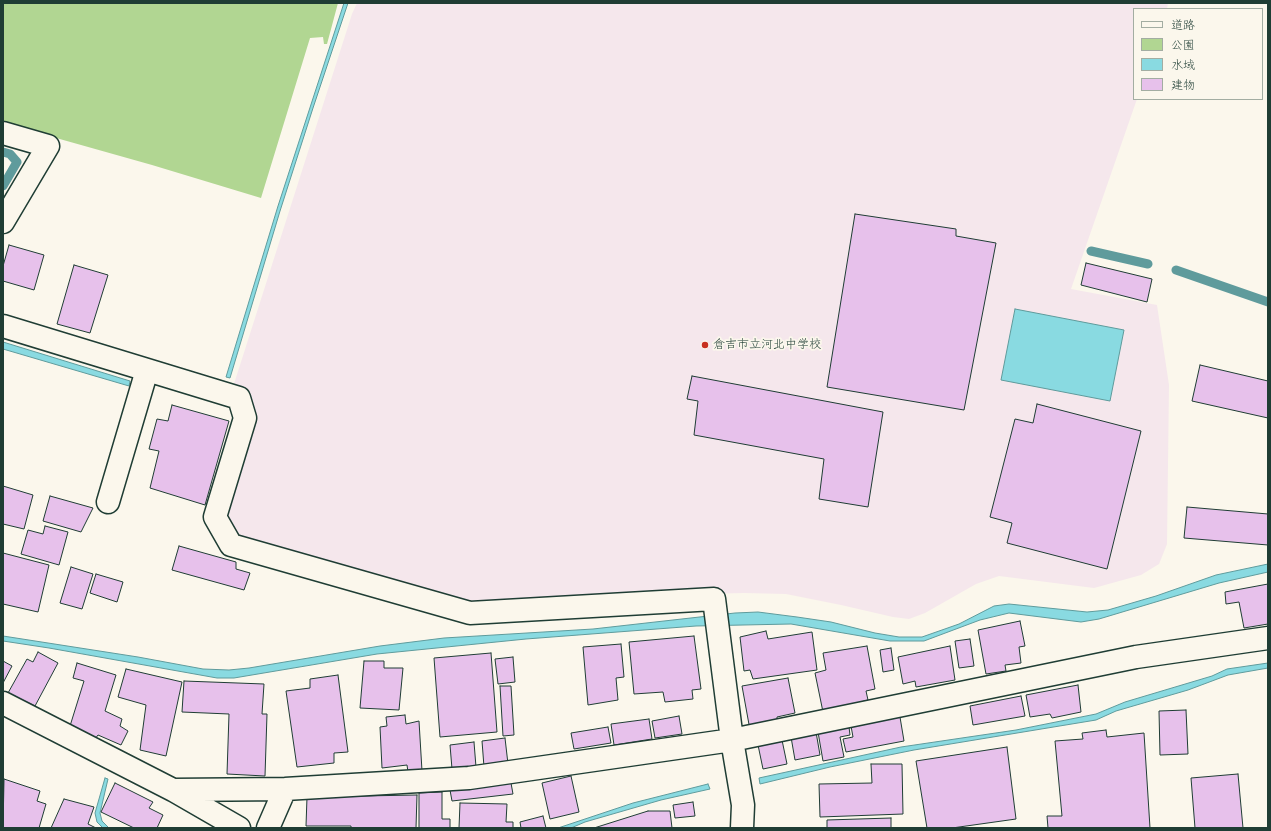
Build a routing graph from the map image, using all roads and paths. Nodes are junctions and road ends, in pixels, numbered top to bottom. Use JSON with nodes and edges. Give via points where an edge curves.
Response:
{"nodes":[{"id":1,"x":3,"y":133,"type":"edge"},
{"id":2,"x":3,"y":222,"type":"edge"},
{"id":3,"x":3,"y":326,"type":"edge"},
{"id":4,"x":147,"y":370,"type":"junction"},
{"id":5,"x":108,"y":502,"type":"dead end"},
{"id":6,"x":1268,"y":638,"type":"edge"},
{"id":7,"x":3,"y":703,"type":"edge"},
{"id":8,"x":732,"y":740,"type":"junction"},
{"id":9,"x":285,"y":789,"type":"junction"},
{"id":10,"x":173,"y":790,"type":"junction"},
{"id":11,"x":239,"y":828,"type":"edge"},
{"id":12,"x":268,"y":828,"type":"edge"},
{"id":13,"x":742,"y":828,"type":"edge"}],
"edges":[{"from":1,"to":2,"type":"street","via":[[48,146]]},
{"from":3,"to":4,"type":"street"},
{"from":4,"to":5,"type":"street"},
{"from":4,"to":8,"type":"street","via":[[239,398],[245,418],[215,517],[231,545],[470,613],[714,599]]},
{"from":6,"to":8,"type":"street","via":[[1136,657]]},
{"from":7,"to":10,"type":"street"},
{"from":8,"to":9,"type":"street","via":[[469,778]]},
{"from":8,"to":13,"type":"street","via":[[743,805]]},
{"from":9,"to":10,"type":"street"},
{"from":9,"to":12,"type":"street"},
{"from":10,"to":11,"type":"street"}]}
